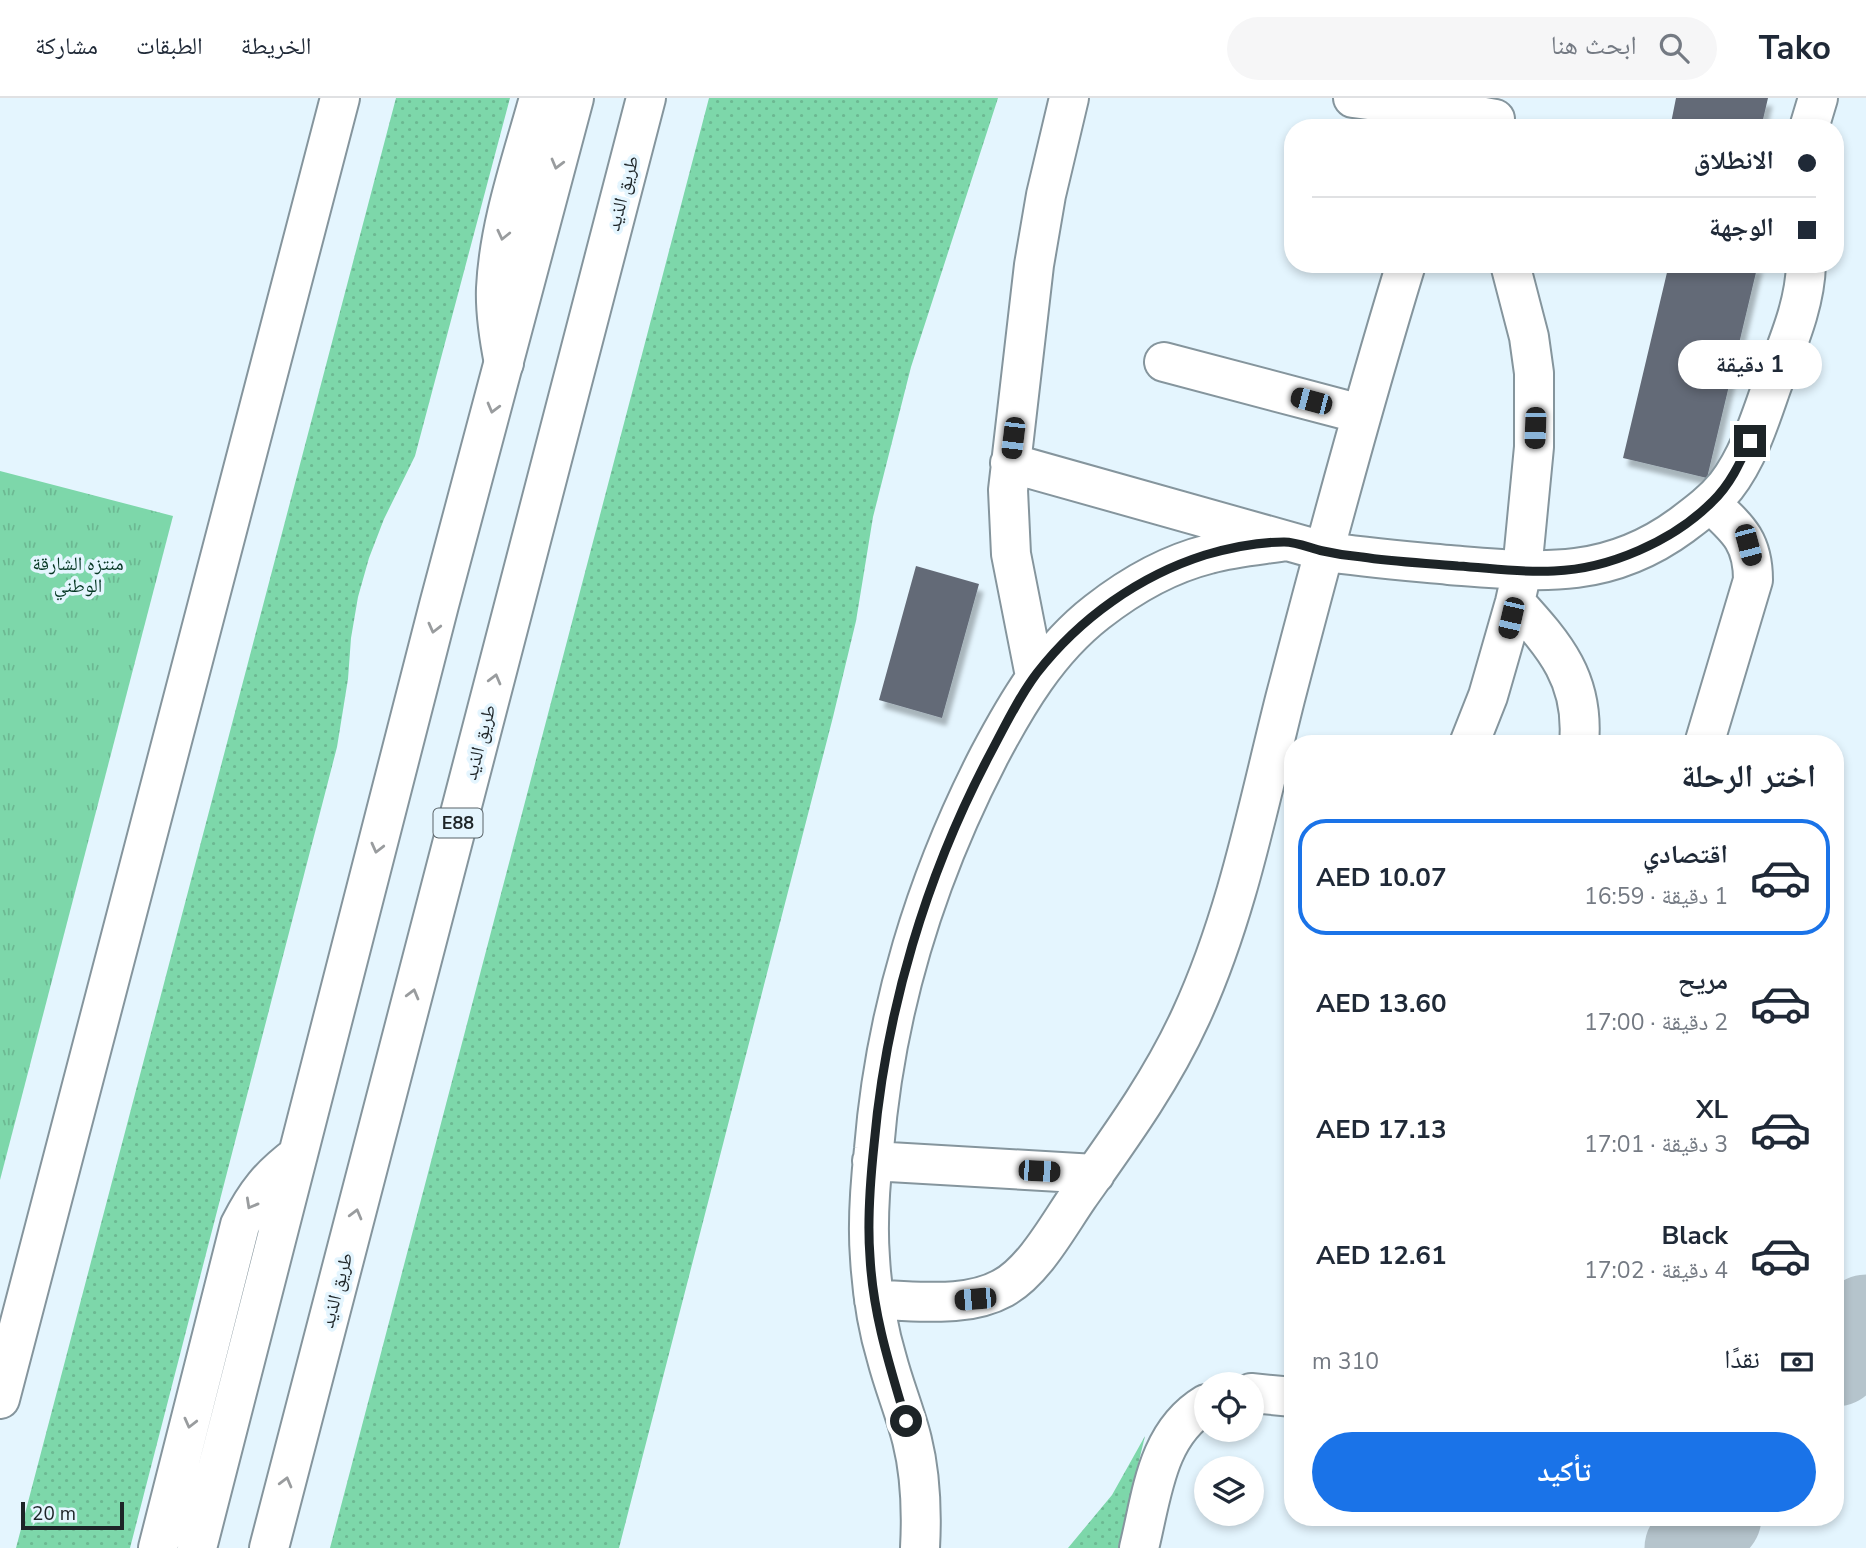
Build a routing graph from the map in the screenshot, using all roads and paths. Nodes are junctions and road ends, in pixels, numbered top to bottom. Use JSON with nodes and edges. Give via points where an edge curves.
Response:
{"nodes":[{"id":1,"x":340,"y":98,"type":"edge"},
{"id":2,"x":539,"y":98,"type":"edge"},
{"id":3,"x":574,"y":98,"type":"edge"},
{"id":4,"x":646,"y":98,"type":"edge"},
{"id":5,"x":1069,"y":98,"type":"edge"},
{"id":6,"x":1353,"y":98,"type":"edge"},
{"id":7,"x":1818,"y":98,"type":"edge"},
{"id":8,"x":1496,"y":115,"type":"edge"},
{"id":9,"x":1450,"y":119,"type":"edge"},
{"id":10,"x":1811,"y":119,"type":"edge"},
{"id":11,"x":1403,"y":273,"type":"edge"},
{"id":12,"x":1512,"y":273,"type":"edge"},
{"id":13,"x":1805,"y":273,"type":"edge"},
{"id":14,"x":1164,"y":362,"type":"dead end"},
{"id":15,"x":504,"y":366,"type":"junction"},
{"id":16,"x":1361,"y":414,"type":"junction"},
{"id":17,"x":1010,"y":463,"type":"junction"},
{"id":18,"x":1711,"y":504,"type":"junction"},
{"id":19,"x":1287,"y":541,"type":"junction"},
{"id":20,"x":1323,"y":551,"type":"junction"},
{"id":21,"x":1518,"y":587,"type":"junction"},
{"id":22,"x":1035,"y":676,"type":"junction"},
{"id":23,"x":1473,"y":735,"type":"edge"},
{"id":24,"x":1579,"y":735,"type":"edge"},
{"id":25,"x":1707,"y":735,"type":"edge"},
{"id":26,"x":298,"y":1155,"type":"junction"},
{"id":27,"x":872,"y":1161,"type":"junction"},
{"id":28,"x":1095,"y":1174,"type":"junction"},
{"id":29,"x":874,"y":1300,"type":"junction"},
{"id":30,"x":1264,"y":1394,"type":"edge"},
{"id":31,"x":1284,"y":1396,"type":"edge"},
{"id":32,"x":0,"y":1399,"type":"edge"},
{"id":33,"x":1194,"y":1410,"type":"edge"},
{"id":34,"x":158,"y":1548,"type":"edge"},
{"id":35,"x":197,"y":1548,"type":"edge"},
{"id":36,"x":269,"y":1548,"type":"edge"},
{"id":37,"x":920,"y":1548,"type":"edge"},
{"id":38,"x":1139,"y":1548,"type":"edge"}],
"edges":[{"from":1,"to":32,"type":"main road"},
{"from":2,"to":15,"type":"main road","one_way":true,"via":[[499,252],[496,290]]},
{"from":3,"to":15,"type":"main road","one_way":true},
{"from":36,"to":4,"type":"main road","name":"طريق الذيد","number":"E88","one_way":true},
{"from":5,"to":17,"type":"main road","via":[[1034,265]]},
{"from":6,"to":9,"type":"main road"},
{"from":7,"to":10,"type":"main road"},
{"from":8,"to":9,"type":"main road"},
{"from":11,"to":16,"type":"main road"},
{"from":12,"to":21,"type":"main road","via":[[1530,337],[1535,398]]},
{"from":13,"to":18,"type":"main road","via":[[1802,304],[1760,418],[1740,463]]},
{"from":14,"to":16,"type":"main road"},
{"from":15,"to":26,"type":"main road","one_way":true},
{"from":16,"to":20,"type":"main road"},
{"from":17,"to":19,"type":"main road"},
{"from":17,"to":22,"type":"main road","via":[[1011,554]]},
{"from":18,"to":21,"type":"main road","via":[[1669,535],[1624,557],[1556,571]]},
{"from":18,"to":25,"type":"main road","via":[[1748,545],[1753,580]]},
{"from":19,"to":20,"type":"main road"},
{"from":19,"to":22,"type":"main road","via":[[1208,554],[1169,568],[1095,613]]},
{"from":20,"to":21,"type":"main road"},
{"from":20,"to":28,"type":"main road","via":[[1214,961],[1162,1072]]},
{"from":21,"to":23,"type":"main road"},
{"from":21,"to":24,"type":"main road","via":[[1563,662],[1578,708]]},
{"from":22,"to":27,"type":"main road","via":[[977,778],[931,887],[887,1048]]},
{"from":26,"to":34,"type":"main road","one_way":true,"via":[[273,1174],[240,1225]]},
{"from":26,"to":35,"type":"main road"},
{"from":27,"to":28,"type":"main road"},
{"from":27,"to":29,"type":"main road","via":[[869,1255]]},
{"from":28,"to":29,"type":"main road","via":[[1031,1263],[1006,1286],[975,1299]]},
{"from":29,"to":37,"type":"main road","via":[[886,1358],[912,1440],[919,1478]]},
{"from":30,"to":31,"type":"main road"},
{"from":33,"to":38,"type":"main road","via":[[1167,1444]]}]}
